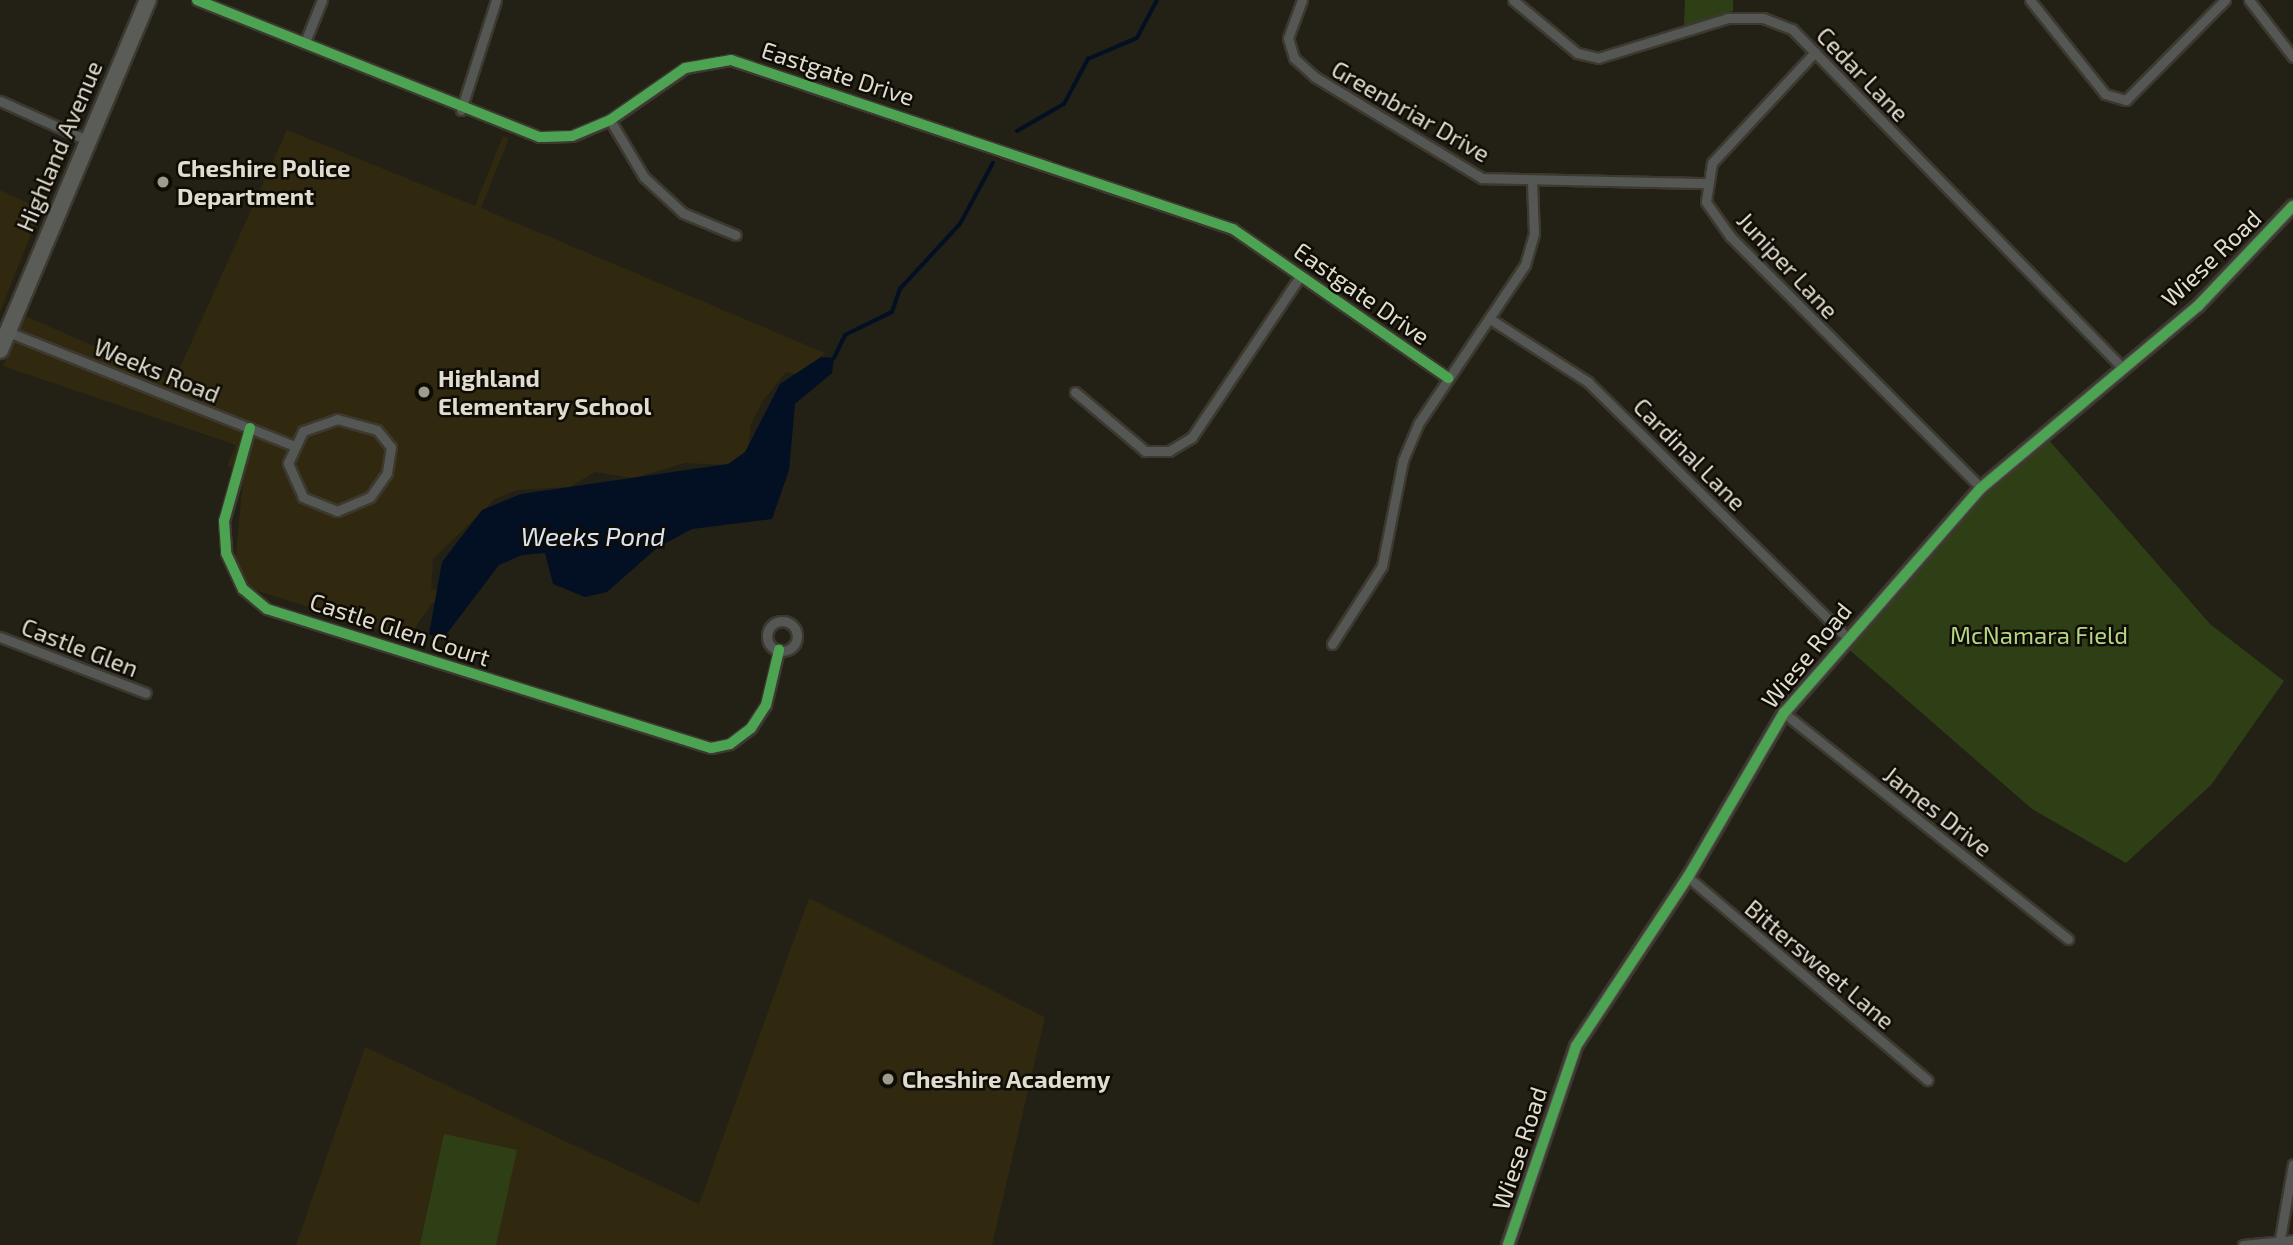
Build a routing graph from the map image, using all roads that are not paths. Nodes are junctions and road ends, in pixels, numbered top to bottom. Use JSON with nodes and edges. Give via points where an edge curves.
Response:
{"nodes":[{"id":1,"x":148,"y":0,"type":"edge"},
{"id":2,"x":197,"y":0,"type":"edge"},
{"id":3,"x":322,"y":0,"type":"edge"},
{"id":4,"x":496,"y":0,"type":"edge"},
{"id":5,"x":1302,"y":0,"type":"edge"},
{"id":6,"x":1513,"y":0,"type":"edge"},
{"id":7,"x":2030,"y":0,"type":"edge"},
{"id":8,"x":2225,"y":0,"type":"edge"},
{"id":9,"x":2249,"y":0,"type":"edge"},
{"id":10,"x":305,"y":42,"type":"junction"},
{"id":11,"x":1815,"y":51,"type":"junction"},
{"id":12,"x":2293,"y":57,"type":"edge"},
{"id":13,"x":0,"y":101,"type":"edge"},
{"id":14,"x":461,"y":110,"type":"junction"},
{"id":15,"x":610,"y":120,"type":"junction"},
{"id":16,"x":85,"y":139,"type":"junction"},
{"id":17,"x":1532,"y":183,"type":"junction"},
{"id":18,"x":1704,"y":183,"type":"junction"},
{"id":19,"x":2293,"y":206,"type":"edge"},
{"id":20,"x":736,"y":235,"type":"dead end"},
{"id":21,"x":1300,"y":276,"type":"junction"},
{"id":22,"x":1490,"y":319,"type":"junction"},
{"id":23,"x":8,"y":332,"type":"junction"},
{"id":24,"x":0,"y":350,"type":"edge"},
{"id":25,"x":2120,"y":366,"type":"junction"},
{"id":26,"x":1448,"y":378,"type":"junction"},
{"id":27,"x":1075,"y":392,"type":"dead end"},
{"id":28,"x":250,"y":428,"type":"junction"},
{"id":29,"x":292,"y":445,"type":"junction"},
{"id":30,"x":1981,"y":488,"type":"junction"},
{"id":31,"x":1846,"y":636,"type":"junction"},
{"id":32,"x":0,"y":637,"type":"edge"},
{"id":33,"x":1332,"y":644,"type":"dead end"},
{"id":34,"x":779,"y":650,"type":"dead end"},
{"id":35,"x":146,"y":693,"type":"dead end"},
{"id":36,"x":1784,"y":713,"type":"junction"},
{"id":37,"x":1688,"y":877,"type":"junction"},
{"id":38,"x":2068,"y":939,"type":"dead end"},
{"id":39,"x":1927,"y":1080,"type":"dead end"},
{"id":40,"x":2293,"y":1164,"type":"edge"},
{"id":41,"x":2280,"y":1238,"type":"junction"},
{"id":42,"x":2293,"y":1240,"type":"edge"},
{"id":43,"x":1508,"y":1245,"type":"edge"},
{"id":44,"x":2243,"y":1245,"type":"edge"}],
"edges":[{"from":1,"to":16,"type":"highway","name":"Highland Avenue"},
{"from":2,"to":10,"type":"street","name":"Eastgate Drive"},
{"from":3,"to":10,"type":"street"},
{"from":4,"to":14,"type":"street"},
{"from":5,"to":17,"type":"street","name":"Greenbriar Drive","via":[[1288,38],[1294,58],[1315,77],[1482,178]]},
{"from":6,"to":11,"type":"street","name":"Cedar Lane","via":[[1577,53],[1598,58],[1728,18],[1763,18],[1792,29]]},
{"from":7,"to":8,"type":"street","via":[[2105,94],[2126,100]]},
{"from":9,"to":12,"type":"street"},
{"from":10,"to":14,"type":"street","name":"Eastgate Drive"},
{"from":11,"to":18,"type":"street","via":[[1712,163]]},
{"from":11,"to":25,"type":"street","name":"Cedar Lane"},
{"from":13,"to":16,"type":"street"},
{"from":14,"to":15,"type":"street","name":"Eastgate Drive","via":[[540,137],[572,136]]},
{"from":15,"to":20,"type":"street","via":[[644,177],[683,213]]},
{"from":15,"to":21,"type":"street","name":"Eastgate Drive","via":[[685,68],[731,60],[1195,213],[1233,229]]},
{"from":16,"to":23,"type":"highway","name":"Highland Avenue"},
{"from":17,"to":18,"type":"street","name":"Greenbriar Drive"},
{"from":17,"to":22,"type":"street","via":[[1534,233],[1525,265]]},
{"from":18,"to":30,"type":"street","name":"Juniper Lane","via":[[1706,202],[1730,236]]},
{"from":19,"to":25,"type":"street","name":"Wiese Road","via":[[2198,306]]},
{"from":21,"to":26,"type":"street","name":"Eastgate Drive"},
{"from":21,"to":27,"type":"street","via":[[1192,437],[1169,451],[1145,451]]},
{"from":22,"to":26,"type":"street"},
{"from":22,"to":31,"type":"street","name":"Cardinal Lane","via":[[1588,382]]},
{"from":23,"to":24,"type":"highway","name":"Highland Avenue"},
{"from":23,"to":28,"type":"street","name":"Weeks Road"},
{"from":25,"to":30,"type":"street","name":"Wiese Road"},
{"from":26,"to":33,"type":"street","via":[[1403,460],[1382,566]]},
{"from":28,"to":29,"type":"street","name":"Weeks Road"},
{"from":28,"to":34,"type":"street","name":"Castle Glen Court","via":[[224,522],[226,553],[243,589],[267,609],[711,748],[730,744],[751,727],[766,705]]},
{"from":29,"to":29,"type":"street","via":[[292,482],[303,497],[337,511],[370,497],[387,473],[391,447],[377,430],[337,419],[303,431]]},
{"from":30,"to":31,"type":"street","name":"Wiese Road"},
{"from":31,"to":36,"type":"street","name":"Wiese Road"},
{"from":32,"to":35,"type":"street","name":"Castle Glen"},
{"from":36,"to":37,"type":"street","name":"Wiese Road"},
{"from":36,"to":38,"type":"street","name":"James Drive"},
{"from":37,"to":39,"type":"street","name":"Bittersweet Lane"},
{"from":37,"to":43,"type":"street","name":"Wiese Road","via":[[1576,1046]]},
{"from":40,"to":41,"type":"street"},
{"from":41,"to":42,"type":"street"},
{"from":41,"to":44,"type":"street"}]}
